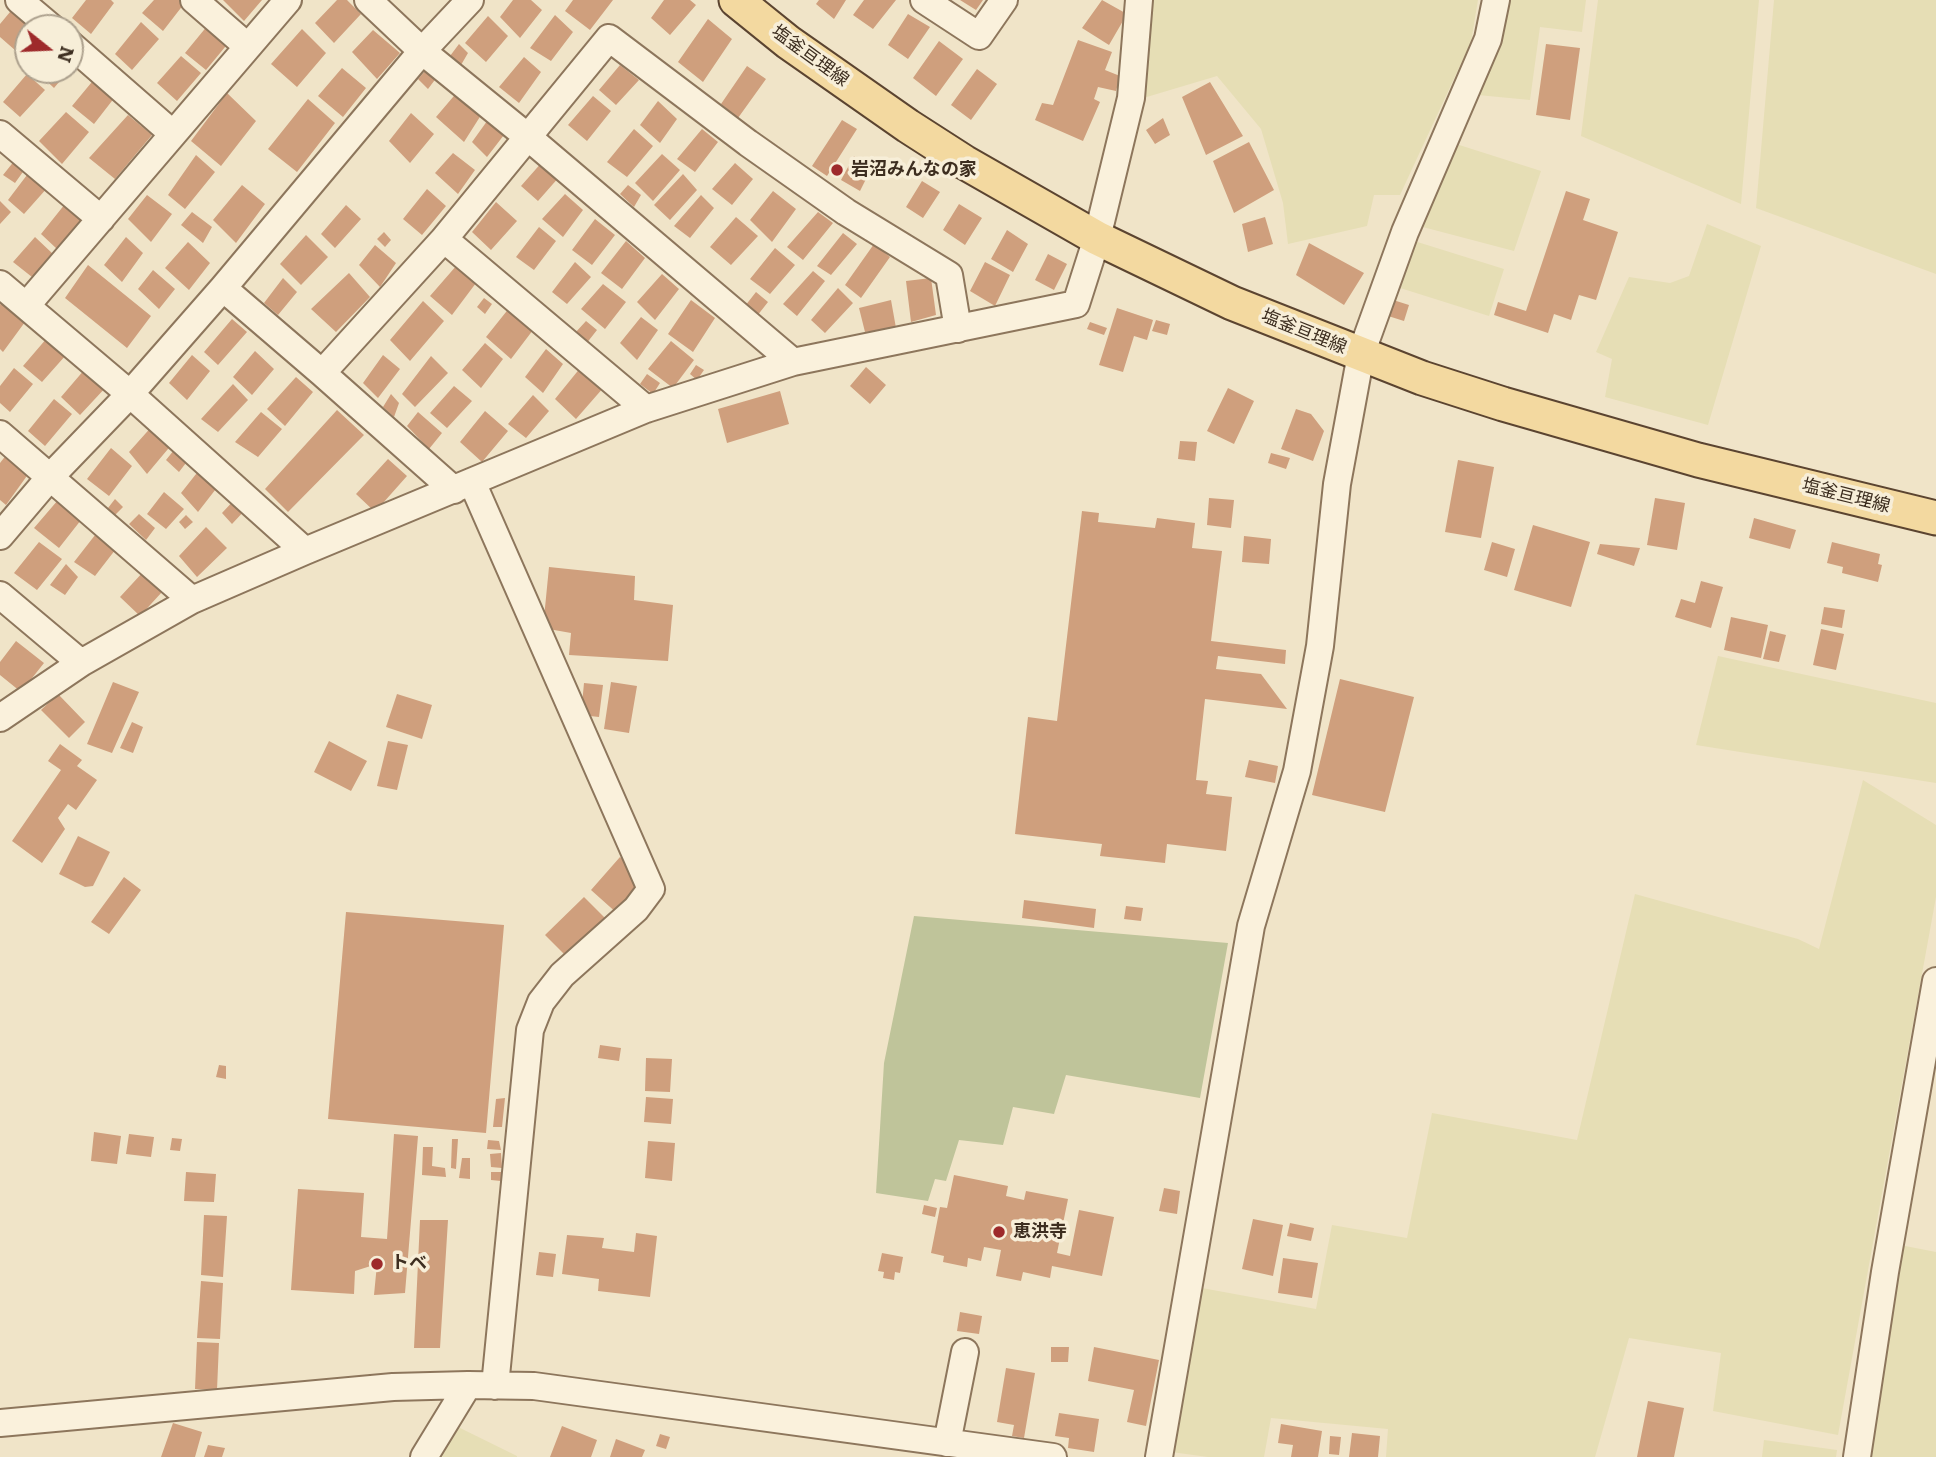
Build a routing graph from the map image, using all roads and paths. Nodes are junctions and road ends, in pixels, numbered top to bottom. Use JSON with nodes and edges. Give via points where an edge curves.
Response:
{"nodes":[{"id":1,"x":19,"y":0,"type":"edge"},
{"id":2,"x":194,"y":0,"type":"edge"},
{"id":3,"x":288,"y":0,"type":"edge"},
{"id":4,"x":368,"y":0,"type":"edge"},
{"id":5,"x":470,"y":0,"type":"edge"},
{"id":6,"x":736,"y":0,"type":"edge"},
{"id":7,"x":924,"y":0,"type":"edge"},
{"id":8,"x":1004,"y":0,"type":"edge"},
{"id":9,"x":1139,"y":0,"type":"edge"},
{"id":10,"x":1496,"y":0,"type":"edge"},
{"id":11,"x":36,"y":14,"type":"edge"},
{"id":12,"x":247,"y":46,"type":"junction"},
{"id":13,"x":422,"y":51,"type":"junction"},
{"id":14,"x":84,"y":56,"type":"edge"},
{"id":15,"x":172,"y":133,"type":"junction"},
{"id":16,"x":0,"y":134,"type":"edge"},
{"id":17,"x":529,"y":138,"type":"junction"},
{"id":18,"x":101,"y":219,"type":"junction"},
{"id":19,"x":1097,"y":238,"type":"junction"},
{"id":20,"x":444,"y":239,"type":"junction"},
{"id":21,"x":0,"y":284,"type":"edge"},
{"id":22,"x":223,"y":288,"type":"junction"},
{"id":23,"x":26,"y":306,"type":"junction"},
{"id":24,"x":958,"y":329,"type":"junction"},
{"id":25,"x":1361,"y":355,"type":"junction"},
{"id":26,"x":793,"y":362,"type":"junction"},
{"id":27,"x":322,"y":373,"type":"junction"},
{"id":28,"x":130,"y":394,"type":"junction"},
{"id":29,"x":646,"y":409,"type":"junction"},
{"id":30,"x":0,"y":434,"type":"edge"},
{"id":31,"x":51,"y":476,"type":"junction"},
{"id":32,"x":463,"y":486,"type":"junction"},
{"id":33,"x":1936,"y":518,"type":"edge"},
{"id":34,"x":0,"y":536,"type":"edge"},
{"id":35,"x":304,"y":551,"type":"junction"},
{"id":36,"x":0,"y":595,"type":"edge"},
{"id":37,"x":192,"y":600,"type":"junction"},
{"id":38,"x":81,"y":663,"type":"junction"},
{"id":39,"x":0,"y":718,"type":"edge"},
{"id":40,"x":1936,"y":981,"type":"edge"},
{"id":41,"x":965,"y":1352,"type":"dead end"},
{"id":42,"x":468,"y":1385,"type":"junction"},
{"id":43,"x":495,"y":1386,"type":"junction"},
{"id":44,"x":0,"y":1423,"type":"edge"},
{"id":45,"x":947,"y":1443,"type":"junction"},
{"id":46,"x":424,"y":1457,"type":"edge"},
{"id":47,"x":1054,"y":1457,"type":"edge"},
{"id":48,"x":1159,"y":1457,"type":"edge"},
{"id":49,"x":1857,"y":1457,"type":"edge"}],
"edges":[{"from":1,"to":11,"type":"street"},
{"from":2,"to":12,"type":"street"},
{"from":3,"to":12,"type":"street"},
{"from":4,"to":13,"type":"street"},
{"from":5,"to":13,"type":"street"},
{"from":6,"to":19,"type":"main road","name":"塩釜亘理線","via":[[908,126]]},
{"from":7,"to":8,"type":"street","via":[[979,36]]},
{"from":9,"to":19,"type":"street","via":[[1131,98]]},
{"from":10,"to":25,"type":"street","via":[[1488,39],[1405,232]]},
{"from":12,"to":15,"type":"street"},
{"from":13,"to":17,"type":"street"},
{"from":13,"to":22,"type":"street"},
{"from":14,"to":15,"type":"street"},
{"from":15,"to":18,"type":"street"},
{"from":16,"to":18,"type":"street"},
{"from":17,"to":20,"type":"street"},
{"from":17,"to":24,"type":"street","via":[[609,38],[845,212],[949,275]]},
{"from":17,"to":26,"type":"street"},
{"from":18,"to":23,"type":"street"},
{"from":19,"to":24,"type":"street","via":[[1076,304]]},
{"from":19,"to":25,"type":"main road","name":"塩釜亘理線","via":[[1233,303]]},
{"from":20,"to":27,"type":"street"},
{"from":20,"to":29,"type":"street"},
{"from":21,"to":23,"type":"street"},
{"from":22,"to":27,"type":"street"},
{"from":22,"to":28,"type":"street"},
{"from":23,"to":28,"type":"street"},
{"from":24,"to":26,"type":"street"},
{"from":25,"to":33,"type":"main road","name":"塩釜亘理線","via":[[1503,404],[1698,460]]},
{"from":25,"to":48,"type":"street","via":[[1337,484],[1309,709],[1297,771],[1251,926]]},
{"from":26,"to":29,"type":"street"},
{"from":27,"to":32,"type":"street"},
{"from":28,"to":31,"type":"street"},
{"from":28,"to":35,"type":"street"},
{"from":29,"to":32,"type":"street"},
{"from":30,"to":31,"type":"street"},
{"from":31,"to":34,"type":"street"},
{"from":31,"to":37,"type":"street"},
{"from":32,"to":35,"type":"street"},
{"from":32,"to":43,"type":"street","via":[[651,889],[636,909],[562,975],[541,1002],[530,1030]]},
{"from":35,"to":37,"type":"street"},
{"from":36,"to":38,"type":"street"},
{"from":37,"to":38,"type":"street"},
{"from":38,"to":39,"type":"street"},
{"from":40,"to":49,"type":"street"},
{"from":41,"to":45,"type":"street"},
{"from":42,"to":43,"type":"street"},
{"from":42,"to":44,"type":"street","via":[[393,1387]]},
{"from":42,"to":46,"type":"street"},
{"from":43,"to":45,"type":"street","via":[[548,1388]]},
{"from":45,"to":47,"type":"street"}]}
